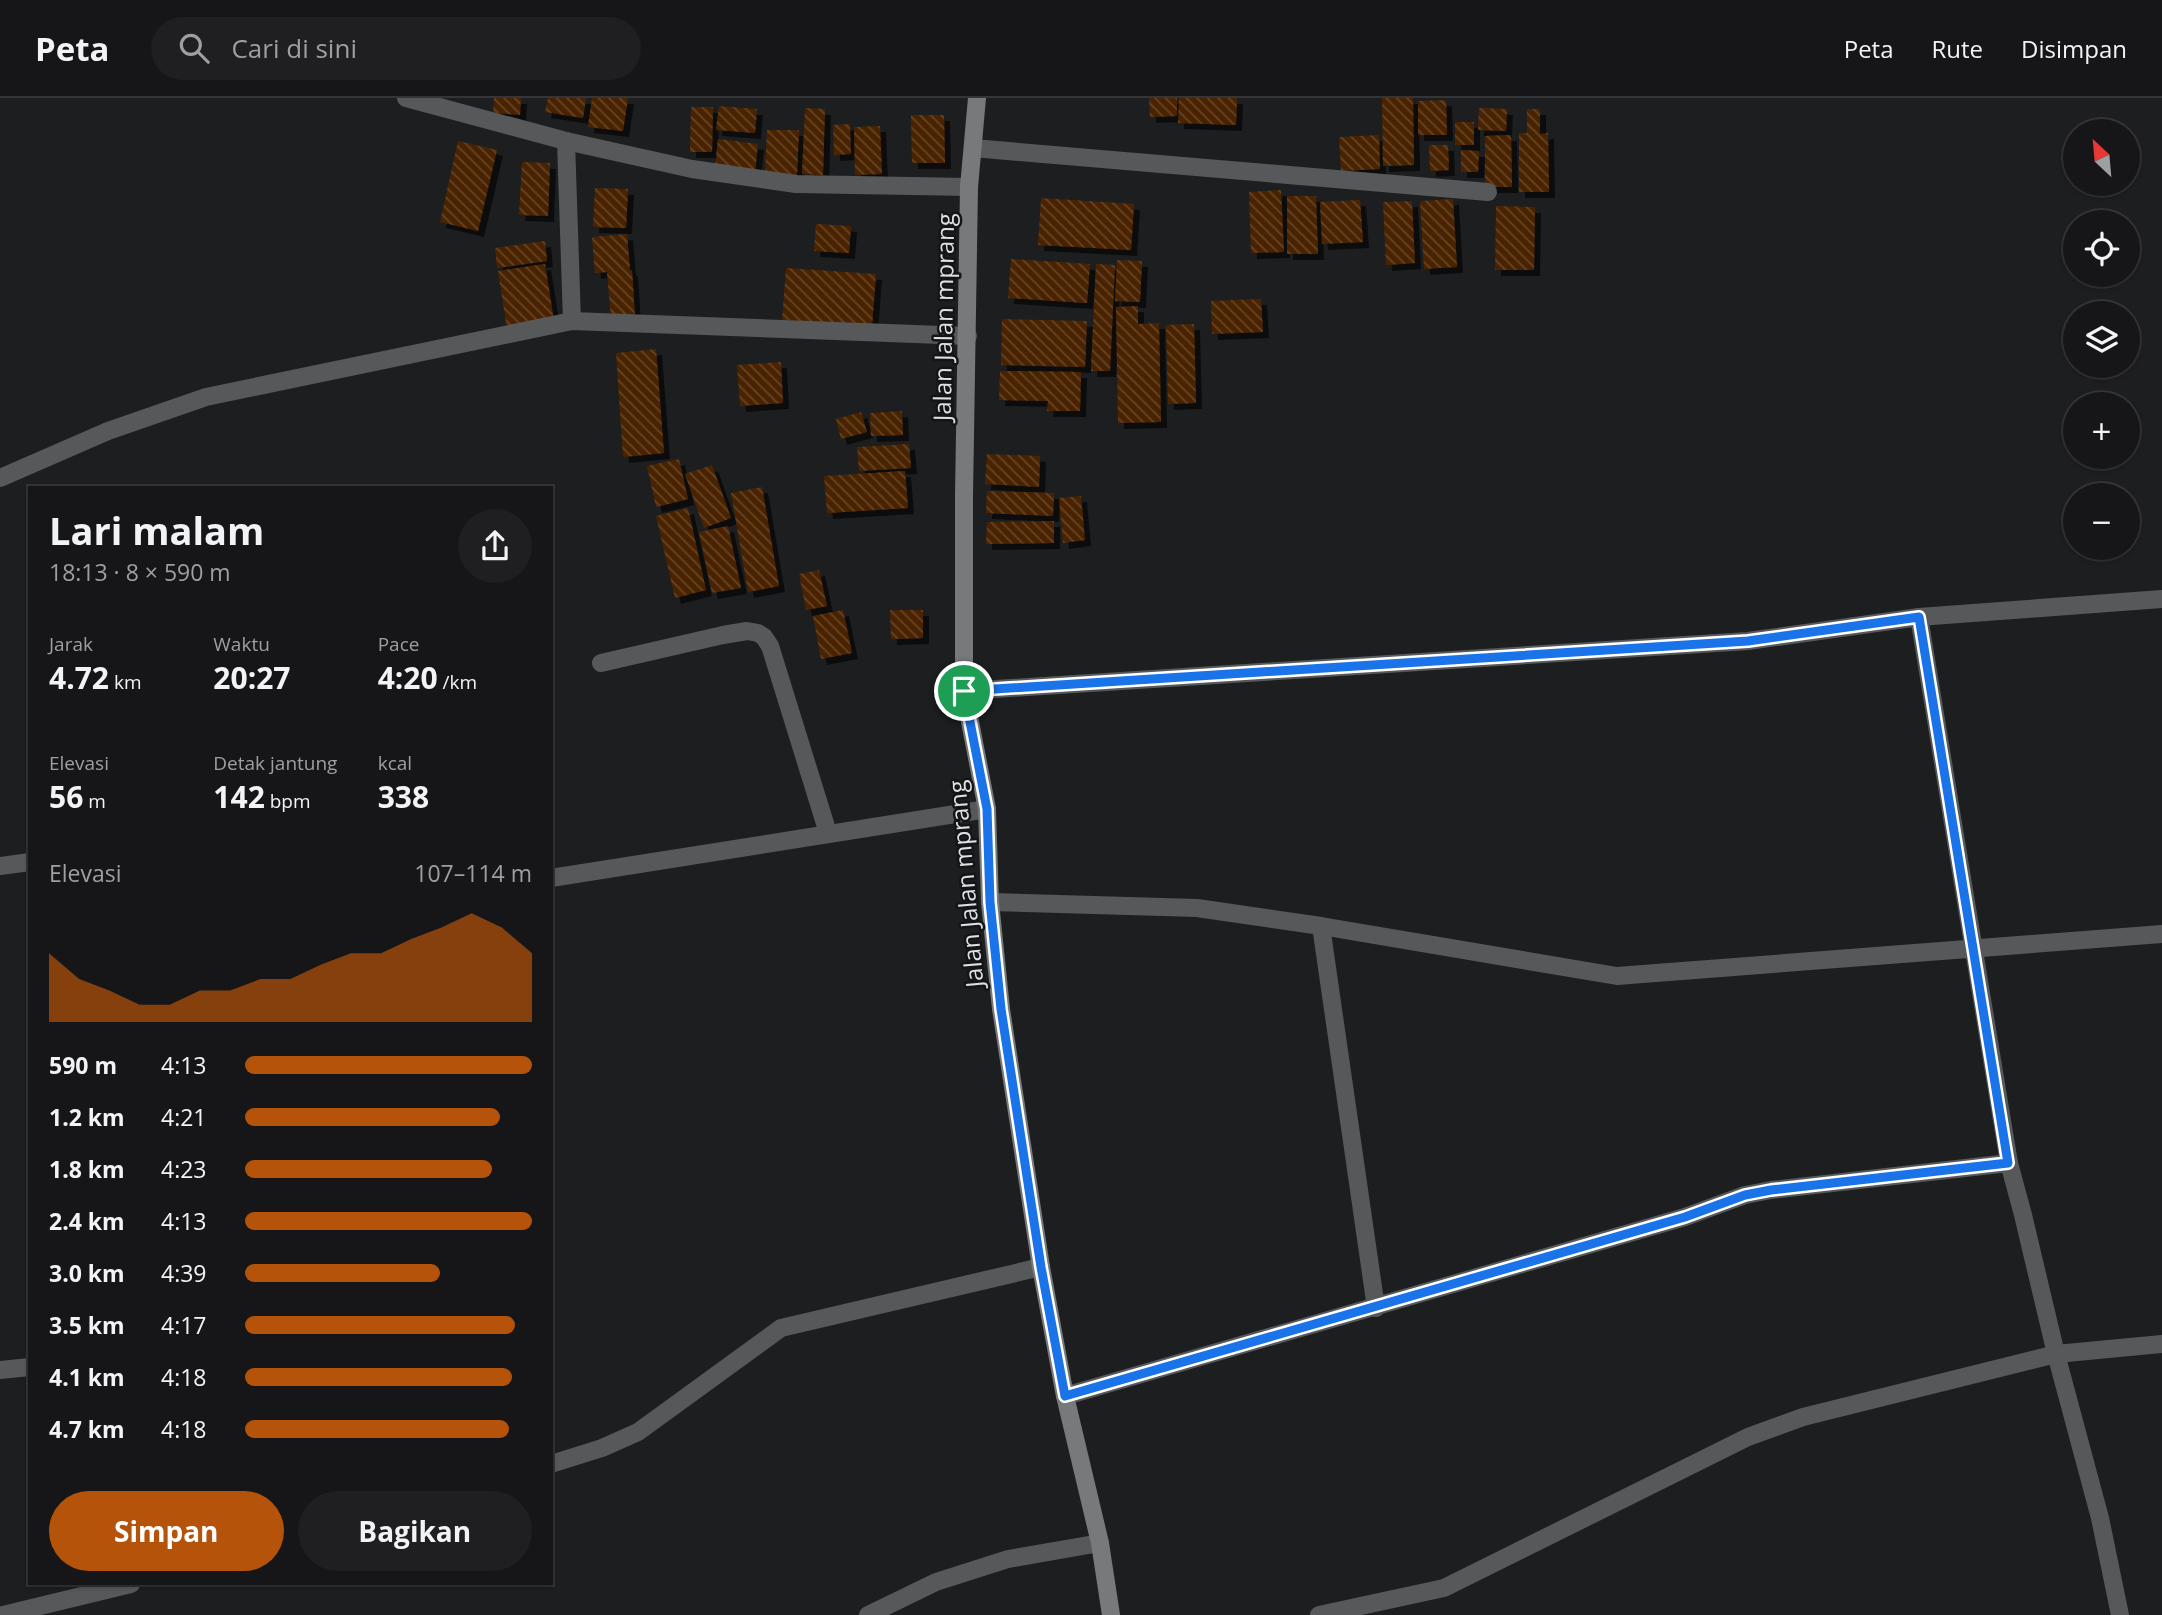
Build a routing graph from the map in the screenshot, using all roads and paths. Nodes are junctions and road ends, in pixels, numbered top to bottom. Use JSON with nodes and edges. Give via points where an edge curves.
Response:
{"nodes":[{"id":1,"x":407,"y":98,"type":"edge"},
{"id":2,"x":977,"y":98,"type":"edge"},
{"id":3,"x":566,"y":141,"type":"junction"},
{"id":4,"x":973,"y":148,"type":"junction"},
{"id":5,"x":969,"y":187,"type":"junction"},
{"id":6,"x":1488,"y":192,"type":"dead end"},
{"id":7,"x":572,"y":321,"type":"junction"},
{"id":8,"x":968,"y":336,"type":"junction"},
{"id":9,"x":0,"y":478,"type":"edge"},
{"id":10,"x":2162,"y":598,"type":"edge"},
{"id":11,"x":1919,"y":617,"type":"junction"},
{"id":12,"x":601,"y":663,"type":"dead end"},
{"id":13,"x":964,"y":691,"type":"junction"},
{"id":14,"x":987,"y":809,"type":"junction"},
{"id":15,"x":828,"y":833,"type":"junction"},
{"id":16,"x":28,"y":862,"type":"edge"},
{"id":17,"x":0,"y":866,"type":"edge"},
{"id":18,"x":553,"y":878,"type":"edge"},
{"id":19,"x":990,"y":902,"type":"junction"},
{"id":20,"x":1321,"y":926,"type":"junction"},
{"id":21,"x":2162,"y":934,"type":"edge"},
{"id":22,"x":1973,"y":950,"type":"junction"},
{"id":23,"x":2008,"y":1163,"type":"junction"},
{"id":24,"x":1041,"y":1267,"type":"junction"},
{"id":25,"x":1376,"y":1308,"type":"junction"},
{"id":26,"x":2162,"y":1344,"type":"edge"},
{"id":27,"x":2056,"y":1354,"type":"junction"},
{"id":28,"x":28,"y":1367,"type":"edge"},
{"id":29,"x":0,"y":1370,"type":"edge"},
{"id":30,"x":1065,"y":1396,"type":"junction"},
{"id":31,"x":553,"y":1463,"type":"edge"},
{"id":32,"x":1100,"y":1543,"type":"junction"},
{"id":33,"x":127,"y":1585,"type":"edge"},
{"id":34,"x":3,"y":1615,"type":"edge"},
{"id":35,"x":868,"y":1615,"type":"edge"},
{"id":36,"x":1111,"y":1615,"type":"edge"},
{"id":37,"x":1320,"y":1615,"type":"edge"},
{"id":38,"x":2120,"y":1615,"type":"edge"}],
"edges":[{"from":1,"to":3,"type":"street"},
{"from":2,"to":4,"type":"street","name":"Jalan Jalan mprang"},
{"from":3,"to":5,"type":"street","via":[[692,169],[796,184]]},
{"from":3,"to":7,"type":"street"},
{"from":4,"to":5,"type":"street","name":"Jalan Jalan mprang"},
{"from":4,"to":6,"type":"street"},
{"from":5,"to":8,"type":"street","name":"Jalan Jalan mprang"},
{"from":7,"to":8,"type":"street"},
{"from":7,"to":9,"type":"street","via":[[205,397],[108,431]]},
{"from":8,"to":13,"type":"street","name":"Jalan Jalan mprang"},
{"from":10,"to":11,"type":"street"},
{"from":11,"to":13,"type":"street","via":[[1748,641]]},
{"from":11,"to":22,"type":"street"},
{"from":12,"to":15,"type":"street","via":[[747,631],[764,637]]},
{"from":13,"to":14,"type":"street","name":"Jalan Jalan mprang"},
{"from":14,"to":15,"type":"street"},
{"from":14,"to":19,"type":"street","name":"Jalan Jalan mprang"},
{"from":15,"to":18,"type":"street"},
{"from":16,"to":17,"type":"street"},
{"from":19,"to":20,"type":"street","via":[[1197,908]]},
{"from":19,"to":24,"type":"street","name":"Jalan Jalan mprang","via":[[1001,1009]]},
{"from":20,"to":22,"type":"street","via":[[1617,976]]},
{"from":20,"to":25,"type":"street"},
{"from":21,"to":22,"type":"street"},
{"from":22,"to":23,"type":"street"},
{"from":23,"to":25,"type":"street","via":[[1745,1195]]},
{"from":23,"to":27,"type":"street"},
{"from":24,"to":30,"type":"street","name":"Jalan Jalan mprang"},
{"from":24,"to":31,"type":"street","via":[[781,1328],[638,1432]]},
{"from":25,"to":30,"type":"street"},
{"from":26,"to":27,"type":"street"},
{"from":27,"to":37,"type":"street","via":[[1803,1417],[1748,1437],[1444,1588]]},
{"from":27,"to":38,"type":"street","via":[[2101,1518]]},
{"from":28,"to":29,"type":"street"},
{"from":30,"to":32,"type":"street","name":"Jalan Jalan mprang"},
{"from":32,"to":35,"type":"street","via":[[1008,1559],[936,1582]]},
{"from":32,"to":36,"type":"street","name":"Jalan Jalan mprang"},
{"from":33,"to":34,"type":"street"}]}
